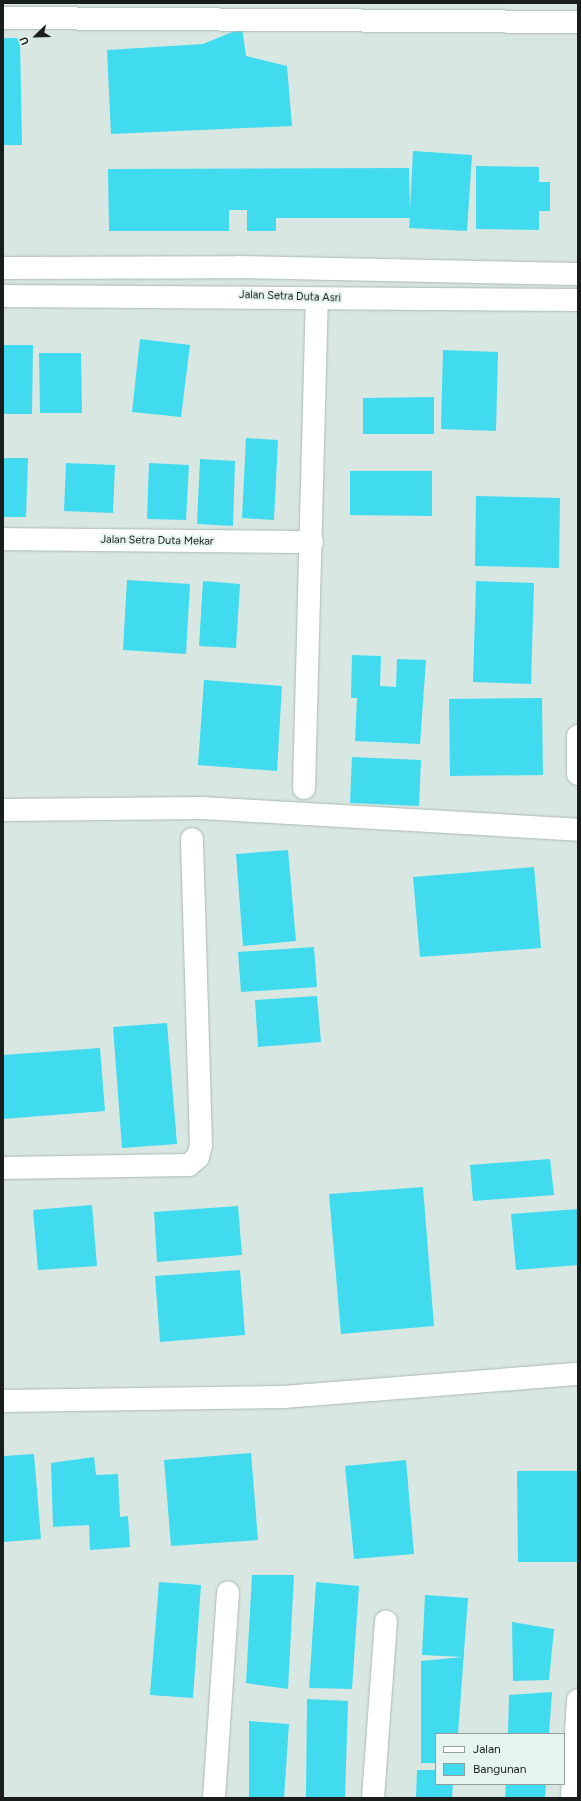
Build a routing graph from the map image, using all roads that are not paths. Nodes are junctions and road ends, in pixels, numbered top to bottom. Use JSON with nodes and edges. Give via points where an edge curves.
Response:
{"nodes":[{"id":1,"x":308,"y":3,"type":"edge"},
{"id":2,"x":241,"y":12,"type":"edge"},
{"id":3,"x":3,"y":18,"type":"edge"},
{"id":4,"x":296,"y":21,"type":"junction"},
{"id":5,"x":578,"y":22,"type":"edge"},
{"id":6,"x":238,"y":267,"type":"junction"},
{"id":7,"x":3,"y":268,"type":"edge"},
{"id":8,"x":66,"y":269,"type":"junction"},
{"id":9,"x":398,"y":272,"type":"junction"},
{"id":10,"x":578,"y":274,"type":"edge"},
{"id":11,"x":242,"y":295,"type":"junction"},
{"id":12,"x":3,"y":296,"type":"edge"},
{"id":13,"x":62,"y":298,"type":"junction"},
{"id":14,"x":401,"y":298,"type":"junction"},
{"id":15,"x":318,"y":300,"type":"junction"},
{"id":16,"x":578,"y":300,"type":"edge"},
{"id":17,"x":3,"y":539,"type":"edge"},
{"id":18,"x":312,"y":542,"type":"junction"},
{"id":19,"x":578,"y":736,"type":"edge"},
{"id":20,"x":578,"y":761,"type":"edge"},
{"id":21,"x":578,"y":774,"type":"edge"},
{"id":22,"x":304,"y":788,"type":"dead end"},
{"id":23,"x":3,"y":810,"type":"edge"},
{"id":24,"x":568,"y":829,"type":"edge"},
{"id":25,"x":192,"y":839,"type":"dead end"},
{"id":26,"x":3,"y":1168,"type":"edge"},
{"id":27,"x":578,"y":1374,"type":"edge"},
{"id":28,"x":3,"y":1401,"type":"edge"},
{"id":29,"x":228,"y":1592,"type":"dead end"},
{"id":30,"x":386,"y":1621,"type":"dead end"},
{"id":31,"x":578,"y":1700,"type":"edge"},
{"id":32,"x":214,"y":1798,"type":"edge"},
{"id":33,"x":373,"y":1798,"type":"edge"},
{"id":34,"x":572,"y":1798,"type":"edge"}],
"edges":[{"from":1,"to":4,"type":"street"},
{"from":2,"to":3,"type":"street"},
{"from":2,"to":4,"type":"street"},
{"from":4,"to":5,"type":"street"},
{"from":6,"to":8,"type":"street"},
{"from":6,"to":9,"type":"street"},
{"from":6,"to":11,"type":"street"},
{"from":7,"to":8,"type":"street"},
{"from":8,"to":13,"type":"street"},
{"from":9,"to":10,"type":"street"},
{"from":9,"to":14,"type":"street"},
{"from":11,"to":13,"type":"street","name":"Jalan Setra Duta Asri"},
{"from":11,"to":15,"type":"street","name":"Jalan Setra Duta Asri"},
{"from":12,"to":13,"type":"street","name":"Jalan Setra Duta Asri"},
{"from":14,"to":15,"type":"street","name":"Jalan Setra Duta Asri"},
{"from":14,"to":16,"type":"street","name":"Jalan Setra Duta Asri"},
{"from":15,"to":18,"type":"street"},
{"from":17,"to":18,"type":"street","name":"Jalan Setra Duta Mekar"},
{"from":18,"to":22,"type":"street"},
{"from":19,"to":20,"type":"street"},
{"from":20,"to":21,"type":"street"},
{"from":23,"to":24,"type":"street","via":[[202,808]]},
{"from":25,"to":26,"type":"street","via":[[201,1145],[198,1157],[189,1165]]},
{"from":27,"to":28,"type":"street","via":[[283,1396]]},
{"from":29,"to":32,"type":"street"},
{"from":30,"to":33,"type":"street"},
{"from":31,"to":34,"type":"street"}]}
